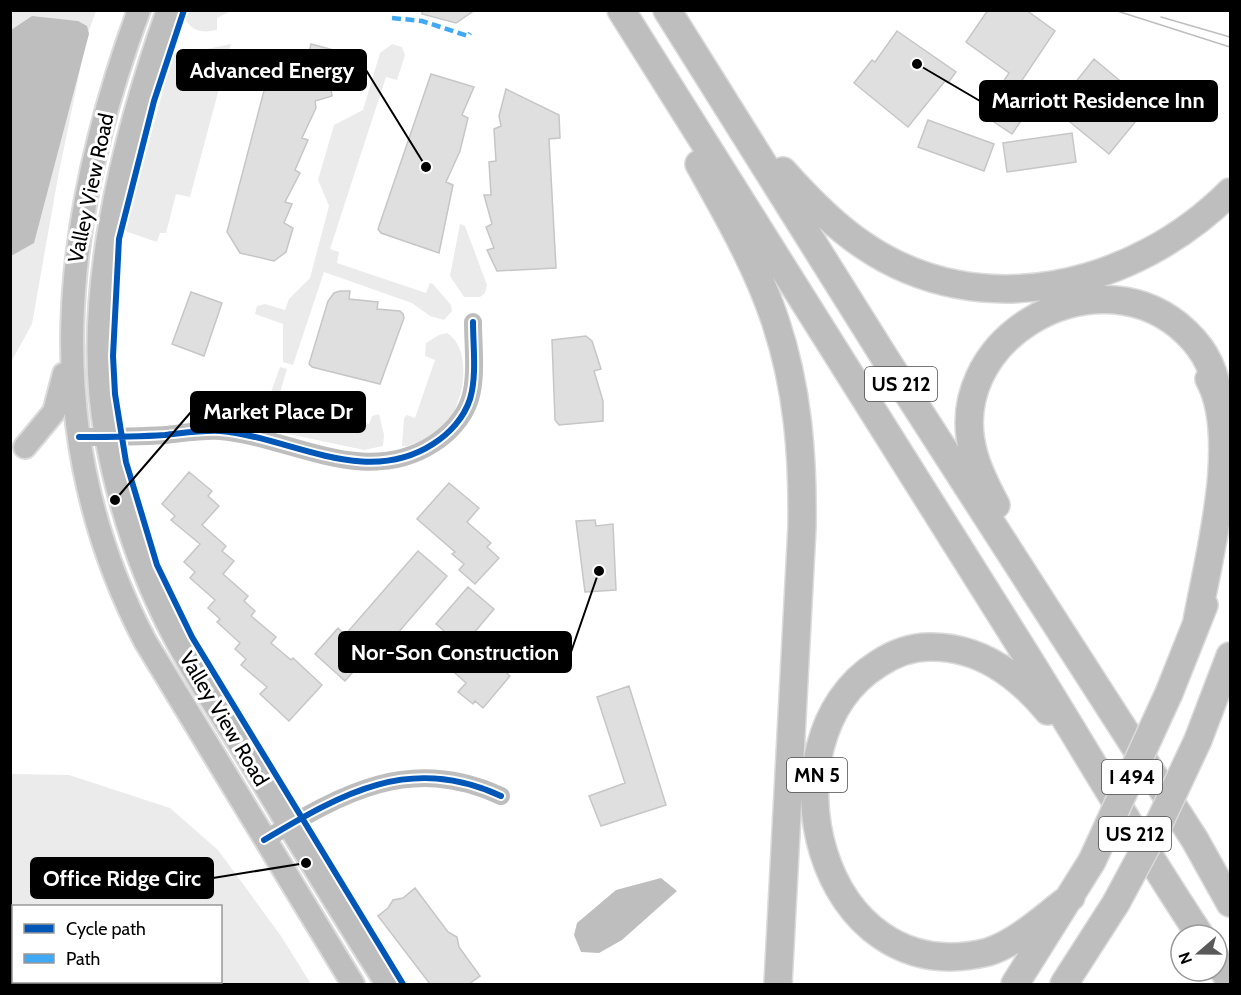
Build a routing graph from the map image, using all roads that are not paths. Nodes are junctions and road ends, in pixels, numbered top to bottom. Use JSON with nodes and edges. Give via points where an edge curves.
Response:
{"nodes":[{"id":1,"x":139,"y":10,"type":"edge"},
{"id":2,"x":168,"y":10,"type":"edge"},
{"id":3,"x":615,"y":10,"type":"edge"},
{"id":4,"x":621,"y":10,"type":"edge"},
{"id":5,"x":667,"y":10,"type":"edge"},
{"id":6,"x":698,"y":60,"type":"junction"},
{"id":7,"x":1230,"y":192,"type":"edge"},
{"id":8,"x":473,"y":322,"type":"dead end"},
{"id":9,"x":70,"y":340,"type":"junction"},
{"id":10,"x":106,"y":437,"type":"junction"},
{"id":11,"x":79,"y":438,"type":"junction"},
{"id":12,"x":25,"y":447,"type":"dead end"},
{"id":13,"x":1230,"y":520,"type":"edge"},
{"id":14,"x":1197,"y":621,"type":"junction"},
{"id":15,"x":1230,"y":656,"type":"edge"},
{"id":16,"x":1230,"y":685,"type":"edge"},
{"id":17,"x":1108,"y":705,"type":"junction"},
{"id":18,"x":1210,"y":711,"type":"junction"},
{"id":19,"x":1092,"y":766,"type":"junction"},
{"id":20,"x":501,"y":796,"type":"dead end"},
{"id":21,"x":289,"y":825,"type":"junction"},
{"id":22,"x":264,"y":840,"type":"junction"},
{"id":23,"x":1195,"y":840,"type":"junction"},
{"id":24,"x":1230,"y":878,"type":"edge"},
{"id":25,"x":1071,"y":897,"type":"junction"},
{"id":26,"x":1230,"y":903,"type":"edge"},
{"id":27,"x":1191,"y":923,"type":"edge"},
{"id":28,"x":1071,"y":978,"type":"edge"},
{"id":29,"x":353,"y":984,"type":"edge"},
{"id":30,"x":387,"y":984,"type":"edge"},
{"id":31,"x":778,"y":984,"type":"edge"},
{"id":32,"x":1015,"y":984,"type":"edge"}],
"edges":[{"from":1,"to":9,"type":"main road","name":"Valley View Road","via":[[105,115],[83,209]]},
{"from":2,"to":10,"type":"main road","name":"Valley View Road","via":[[121,170],[108,235],[100,343]]},
{"from":3,"to":31,"type":"highway","via":[[740,240],[775,319],[791,376],[803,473],[802,527]]},
{"from":4,"to":19,"type":"highway","number":"US 212","via":[[862,389]]},
{"from":5,"to":6,"type":"highway","number":"US 212"},
{"from":6,"to":7,"type":"highway","via":[[768,155],[835,224],[895,263],[959,284],[1028,288],[1095,276],[1155,251],[1211,211]]},
{"from":6,"to":17,"type":"highway","number":"US 212"},
{"from":8,"to":10,"type":"street","via":[[473,379],[465,411],[443,438],[426,449],[394,460],[337,459],[220,431]]},
{"from":9,"to":11,"type":"main road","name":"Valley View Road"},
{"from":9,"to":12,"type":"main road","via":[[56,408]]},
{"from":10,"to":11,"type":"street"},
{"from":10,"to":21,"type":"main road","name":"Valley View Road","via":[[132,540],[151,588],[175,638]]},
{"from":11,"to":22,"type":"main road","name":"Valley View Road","via":[[104,545],[132,615]]},
{"from":13,"to":14,"type":"highway","number":"I 494","via":[[1215,577]]},
{"from":14,"to":17,"type":"highway","via":[[1221,488],[1224,432],[1218,393],[1189,354],[1148,326],[1106,317],[1052,327],[1018,352],[994,386],[983,427],[982,452],[988,490]]},
{"from":14,"to":25,"type":"highway","number":"I 494","bridge":true,"via":[[1169,693],[1092,861]]},
{"from":15,"to":18,"type":"highway","number":"I 494"},
{"from":16,"to":18,"type":"highway"},
{"from":17,"to":23,"type":"highway","number":"US 212"},
{"from":18,"to":28,"type":"highway","number":"I 494","bridge":true,"via":[[1160,821]]},
{"from":19,"to":25,"type":"highway","number":"MN 5","via":[[1032,692],[1006,670],[977,654],[946,647],[918,647],[889,657],[861,674],[842,695],[828,721],[820,751],[817,826],[834,888],[850,913],[892,947],[919,957],[942,959],[990,951],[1015,938]]},
{"from":19,"to":27,"type":"highway","number":"US 212"},
{"from":20,"to":21,"type":"street","via":[[448,778],[401,778],[361,790]]},
{"from":21,"to":22,"type":"street"},
{"from":21,"to":30,"type":"main road","name":"Valley View Road"},
{"from":22,"to":29,"type":"main road","name":"Valley View Road"},
{"from":23,"to":24,"type":"highway"},
{"from":23,"to":26,"type":"highway","number":"US 212"},
{"from":25,"to":32,"type":"highway","number":"I 494"}]}
